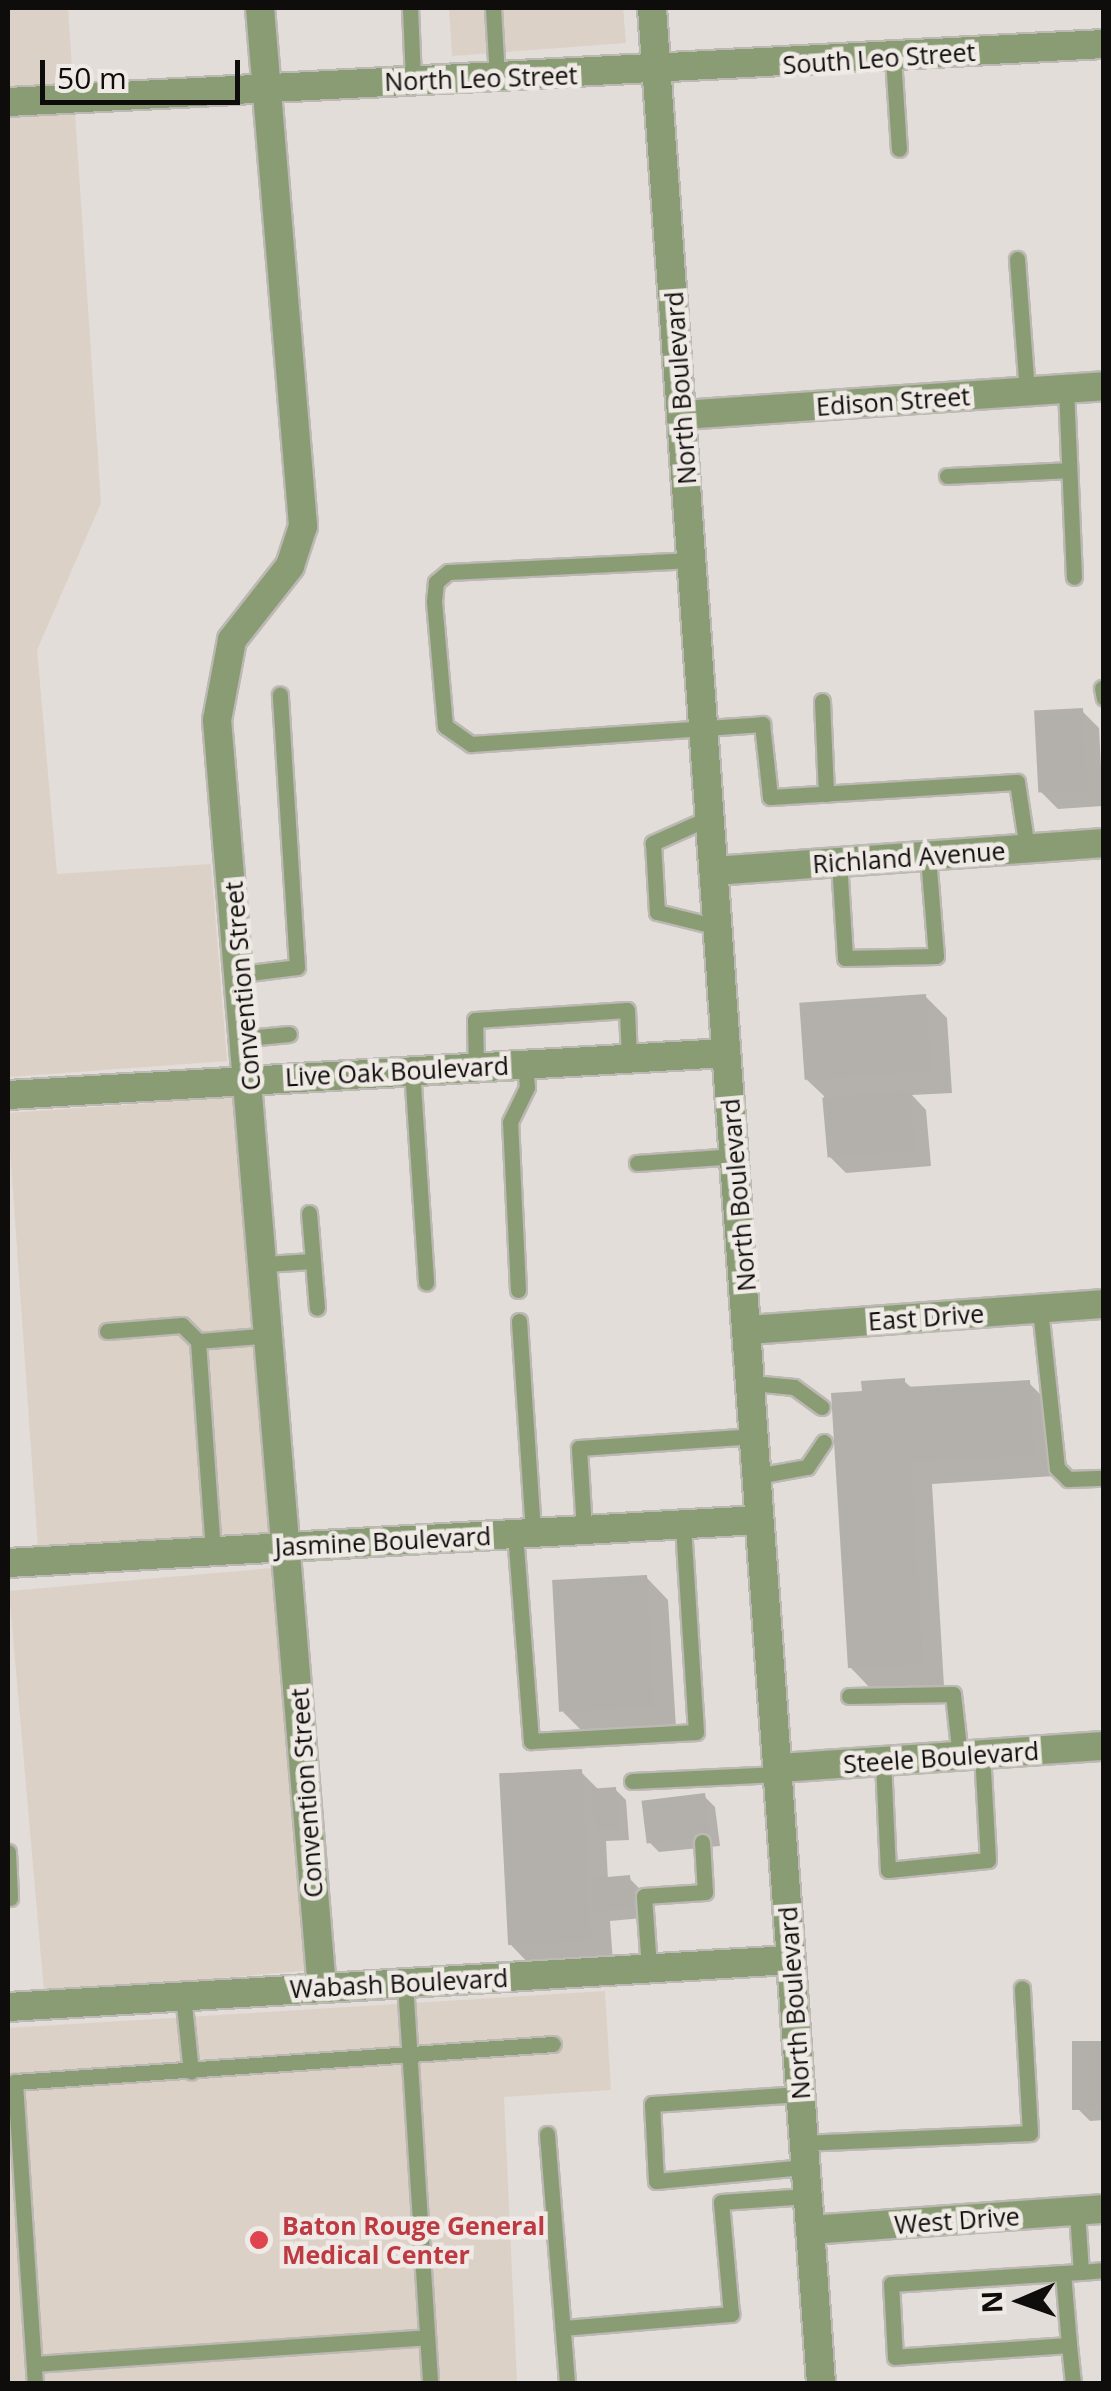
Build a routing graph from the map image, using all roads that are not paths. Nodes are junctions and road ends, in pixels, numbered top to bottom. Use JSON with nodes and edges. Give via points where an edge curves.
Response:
{"nodes":[{"id":1,"x":260,"y":8,"type":"edge"},
{"id":2,"x":410,"y":8,"type":"edge"},
{"id":3,"x":493,"y":8,"type":"edge"},
{"id":4,"x":652,"y":8,"type":"edge"},
{"id":5,"x":1104,"y":44,"type":"edge"},
{"id":6,"x":893,"y":58,"type":"junction"},
{"id":7,"x":656,"y":72,"type":"junction"},
{"id":8,"x":497,"y":78,"type":"junction"},
{"id":9,"x":413,"y":80,"type":"junction"},
{"id":10,"x":265,"y":85,"type":"junction"},
{"id":11,"x":8,"y":102,"type":"edge"},
{"id":12,"x":899,"y":150,"type":"dead end"},
{"id":13,"x":1016,"y":259,"type":"dead end"},
{"id":14,"x":1104,"y":386,"type":"edge"},
{"id":15,"x":1066,"y":388,"type":"junction"},
{"id":16,"x":1027,"y":391,"type":"junction"},
{"id":17,"x":682,"y":415,"type":"junction"},
{"id":18,"x":1069,"y":470,"type":"junction"},
{"id":19,"x":947,"y":476,"type":"dead end"},
{"id":20,"x":693,"y":560,"type":"junction"},
{"id":21,"x":1074,"y":577,"type":"dead end"},
{"id":22,"x":1102,"y":688,"type":"edge"},
{"id":23,"x":280,"y":696,"type":"dead end"},
{"id":24,"x":1104,"y":698,"type":"edge"},
{"id":25,"x":822,"y":701,"type":"dead end"},
{"id":26,"x":704,"y":727,"type":"junction"},
{"id":27,"x":826,"y":794,"type":"junction"},
{"id":28,"x":711,"y":817,"type":"junction"},
{"id":29,"x":1104,"y":843,"type":"edge"},
{"id":30,"x":1026,"y":848,"type":"junction"},
{"id":31,"x":928,"y":856,"type":"junction"},
{"id":32,"x":839,"y":862,"type":"junction"},
{"id":33,"x":714,"y":871,"type":"junction"},
{"id":34,"x":718,"y":927,"type":"junction"},
{"id":35,"x":241,"y":974,"type":"junction"},
{"id":36,"x":289,"y":1034,"type":"dead end"},
{"id":37,"x":247,"y":1038,"type":"junction"},
{"id":38,"x":726,"y":1053,"type":"junction"},
{"id":39,"x":629,"y":1058,"type":"junction"},
{"id":40,"x":525,"y":1064,"type":"junction"},
{"id":41,"x":476,"y":1067,"type":"junction"},
{"id":42,"x":412,"y":1070,"type":"junction"},
{"id":43,"x":251,"y":1079,"type":"junction"},
{"id":44,"x":8,"y":1095,"type":"edge"},
{"id":45,"x":735,"y":1156,"type":"junction"},
{"id":46,"x":638,"y":1162,"type":"dead end"},
{"id":47,"x":308,"y":1214,"type":"dead end"},
{"id":48,"x":312,"y":1261,"type":"junction"},
{"id":49,"x":265,"y":1264,"type":"junction"},
{"id":50,"x":426,"y":1282,"type":"dead end"},
{"id":51,"x":518,"y":1290,"type":"dead end"},
{"id":52,"x":1104,"y":1304,"type":"edge"},
{"id":53,"x":317,"y":1308,"type":"dead end"},
{"id":54,"x":1040,"y":1308,"type":"junction"},
{"id":55,"x":519,"y":1321,"type":"dead end"},
{"id":56,"x":749,"y":1330,"type":"junction"},
{"id":57,"x":106,"y":1331,"type":"dead end"},
{"id":58,"x":270,"y":1336,"type":"junction"},
{"id":59,"x":198,"y":1341,"type":"junction"},
{"id":60,"x":752,"y":1382,"type":"junction"},
{"id":61,"x":822,"y":1407,"type":"dead end"},
{"id":62,"x":755,"y":1436,"type":"junction"},
{"id":63,"x":824,"y":1442,"type":"dead end"},
{"id":64,"x":757,"y":1476,"type":"junction"},
{"id":65,"x":1104,"y":1478,"type":"edge"},
{"id":66,"x":759,"y":1520,"type":"junction"},
{"id":67,"x":682,"y":1524,"type":"junction"},
{"id":68,"x":584,"y":1530,"type":"junction"},
{"id":69,"x":524,"y":1533,"type":"junction"},
{"id":70,"x":287,"y":1546,"type":"junction"},
{"id":71,"x":213,"y":1550,"type":"junction"},
{"id":72,"x":8,"y":1563,"type":"edge"},
{"id":73,"x":849,"y":1696,"type":"dead end"},
{"id":74,"x":1104,"y":1746,"type":"edge"},
{"id":75,"x":971,"y":1755,"type":"junction"},
{"id":76,"x":883,"y":1761,"type":"junction"},
{"id":77,"x":779,"y":1771,"type":"junction"},
{"id":78,"x":632,"y":1781,"type":"dead end"},
{"id":79,"x":702,"y":1842,"type":"dead end"},
{"id":80,"x":8,"y":1852,"type":"edge"},
{"id":81,"x":10,"y":1898,"type":"edge"},
{"id":82,"x":790,"y":1960,"type":"junction"},
{"id":83,"x":649,"y":1968,"type":"junction"},
{"id":84,"x":405,"y":1983,"type":"junction"},
{"id":85,"x":322,"y":1988,"type":"junction"},
{"id":86,"x":1022,"y":1988,"type":"dead end"},
{"id":87,"x":183,"y":1995,"type":"junction"},
{"id":88,"x":8,"y":2007,"type":"edge"},
{"id":89,"x":553,"y":2044,"type":"dead end"},
{"id":90,"x":406,"y":2055,"type":"junction"},
{"id":91,"x":191,"y":2072,"type":"junction"},
{"id":92,"x":800,"y":2094,"type":"junction"},
{"id":93,"x":547,"y":2134,"type":"dead end"},
{"id":94,"x":804,"y":2155,"type":"junction"},
{"id":95,"x":808,"y":2196,"type":"junction"},
{"id":96,"x":1090,"y":2210,"type":"edge"},
{"id":97,"x":810,"y":2230,"type":"junction"},
{"id":98,"x":1104,"y":2270,"type":"edge"},
{"id":99,"x":1081,"y":2272,"type":"junction"},
{"id":100,"x":1063,"y":2273,"type":"junction"},
{"id":101,"x":563,"y":2328,"type":"junction"},
{"id":102,"x":428,"y":2338,"type":"junction"},
{"id":103,"x":1070,"y":2346,"type":"junction"},
{"id":104,"x":34,"y":2364,"type":"junction"},
{"id":105,"x":35,"y":2384,"type":"edge"},
{"id":106,"x":430,"y":2384,"type":"edge"},
{"id":107,"x":568,"y":2384,"type":"edge"},
{"id":108,"x":821,"y":2384,"type":"edge"},
{"id":109,"x":1072,"y":2384,"type":"edge"}],
"edges":[{"from":1,"to":10,"type":"street","name":"Convention Street"},
{"from":2,"to":9,"type":"lane"},
{"from":3,"to":8,"type":"lane"},
{"from":4,"to":7,"type":"street","name":"North Boulevard"},
{"from":5,"to":6,"type":"street","name":"South Leo Street"},
{"from":6,"to":7,"type":"street","name":"South Leo Street"},
{"from":6,"to":12,"type":"lane"},
{"from":7,"to":8,"type":"street","name":"North Leo Street"},
{"from":7,"to":17,"type":"street","name":"North Boulevard"},
{"from":8,"to":9,"type":"street","name":"North Leo Street"},
{"from":9,"to":10,"type":"street","name":"North Leo Street"},
{"from":10,"to":11,"type":"street","name":"North Leo Street"},
{"from":10,"to":35,"type":"street","name":"Convention Street","via":[[303,526],[290,566],[232,640],[221,675],[216,720]]},
{"from":13,"to":16,"type":"lane"},
{"from":14,"to":15,"type":"street","name":"Edison Street"},
{"from":15,"to":16,"type":"street","name":"Edison Street"},
{"from":15,"to":18,"type":"lane"},
{"from":16,"to":17,"type":"street","name":"Edison Street"},
{"from":17,"to":20,"type":"street","name":"North Boulevard"},
{"from":18,"to":19,"type":"lane"},
{"from":18,"to":21,"type":"lane"},
{"from":20,"to":26,"type":"street","name":"North Boulevard"},
{"from":20,"to":26,"type":"lane","via":[[448,572],[436,582],[434,600],[440,710],[444,726],[470,744]]},
{"from":22,"to":24,"type":"lane"},
{"from":23,"to":35,"type":"lane","via":[[297,967]]},
{"from":25,"to":27,"type":"lane"},
{"from":26,"to":27,"type":"lane","via":[[762,724],[770,797]]},
{"from":26,"to":28,"type":"street","name":"North Boulevard"},
{"from":27,"to":30,"type":"lane","via":[[1017,782]]},
{"from":28,"to":33,"type":"street","name":"North Boulevard"},
{"from":28,"to":34,"type":"lane","via":[[653,843],[657,912]]},
{"from":29,"to":30,"type":"street","name":"Richland Avenue"},
{"from":30,"to":31,"type":"street","name":"Richland Avenue"},
{"from":31,"to":32,"type":"street","name":"Richland Avenue"},
{"from":31,"to":32,"type":"lane","via":[[936,956],[845,958]]},
{"from":32,"to":33,"type":"street","name":"Richland Avenue"},
{"from":33,"to":34,"type":"street","name":"North Boulevard"},
{"from":34,"to":38,"type":"street","name":"North Boulevard"},
{"from":35,"to":37,"type":"street","name":"Convention Street"},
{"from":36,"to":37,"type":"lane"},
{"from":37,"to":43,"type":"street","name":"Convention Street"},
{"from":38,"to":39,"type":"street","name":"Live Oak Boulevard"},
{"from":38,"to":45,"type":"street","name":"North Boulevard"},
{"from":39,"to":40,"type":"street","name":"Live Oak Boulevard"},
{"from":39,"to":41,"type":"lane","via":[[627,1010],[608,1011],[475,1020]]},
{"from":40,"to":41,"type":"street","name":"Live Oak Boulevard"},
{"from":40,"to":51,"type":"lane","via":[[527,1086],[510,1122]]},
{"from":41,"to":42,"type":"street","name":"Live Oak Boulevard"},
{"from":42,"to":43,"type":"street","name":"Live Oak Boulevard"},
{"from":42,"to":50,"type":"lane"},
{"from":43,"to":44,"type":"street","name":"Live Oak Boulevard"},
{"from":43,"to":49,"type":"street","name":"Convention Street"},
{"from":45,"to":46,"type":"lane"},
{"from":45,"to":56,"type":"street","name":"North Boulevard"},
{"from":47,"to":48,"type":"lane"},
{"from":48,"to":49,"type":"lane"},
{"from":48,"to":53,"type":"lane"},
{"from":49,"to":58,"type":"street","name":"Convention Street"},
{"from":52,"to":54,"type":"street","name":"East Drive"},
{"from":54,"to":56,"type":"street","name":"East Drive"},
{"from":54,"to":65,"type":"lane","via":[[1056,1468],[1068,1479]]},
{"from":55,"to":69,"type":"lane"},
{"from":56,"to":60,"type":"street","name":"North Boulevard"},
{"from":57,"to":59,"type":"lane","via":[[182,1324]]},
{"from":58,"to":59,"type":"lane"},
{"from":58,"to":70,"type":"street","name":"Convention Street"},
{"from":59,"to":71,"type":"lane"},
{"from":60,"to":61,"type":"lane","via":[[794,1387]]},
{"from":60,"to":62,"type":"street","name":"North Boulevard"},
{"from":62,"to":64,"type":"street","name":"North Boulevard"},
{"from":62,"to":68,"type":"lane","via":[[579,1448]]},
{"from":63,"to":64,"type":"lane","via":[[807,1467]]},
{"from":64,"to":66,"type":"street","name":"North Boulevard"},
{"from":66,"to":67,"type":"street","name":"Jasmine Boulevard"},
{"from":66,"to":77,"type":"street","name":"North Boulevard"},
{"from":67,"to":68,"type":"street","name":"Jasmine Boulevard"},
{"from":67,"to":69,"type":"lane","via":[[696,1732],[531,1741]]},
{"from":68,"to":69,"type":"street","name":"Jasmine Boulevard"},
{"from":69,"to":70,"type":"street","name":"Jasmine Boulevard"},
{"from":70,"to":71,"type":"street","name":"Jasmine Boulevard"},
{"from":70,"to":85,"type":"street","name":"Convention Street"},
{"from":71,"to":72,"type":"street","name":"Jasmine Boulevard"},
{"from":73,"to":75,"type":"lane","via":[[953,1694]]},
{"from":74,"to":75,"type":"street","name":"Steele Boulevard"},
{"from":75,"to":76,"type":"street","name":"Steele Boulevard"},
{"from":75,"to":76,"type":"lane","via":[[988,1860],[888,1870]]},
{"from":76,"to":77,"type":"street","name":"Steele Boulevard"},
{"from":77,"to":78,"type":"lane"},
{"from":77,"to":82,"type":"street","name":"North Boulevard"},
{"from":79,"to":83,"type":"lane","via":[[705,1892],[644,1896]]},
{"from":80,"to":81,"type":"lane"},
{"from":82,"to":83,"type":"street","name":"Wabash Boulevard"},
{"from":82,"to":92,"type":"street","name":"North Boulevard"},
{"from":83,"to":84,"type":"street","name":"Wabash Boulevard"},
{"from":84,"to":85,"type":"street","name":"Wabash Boulevard"},
{"from":84,"to":90,"type":"lane"},
{"from":85,"to":87,"type":"street","name":"Wabash Boulevard"},
{"from":86,"to":94,"type":"lane","via":[[1030,2133]]},
{"from":87,"to":88,"type":"street","name":"Wabash Boulevard"},
{"from":87,"to":91,"type":"lane"},
{"from":89,"to":90,"type":"lane"},
{"from":90,"to":91,"type":"lane"},
{"from":90,"to":102,"type":"lane"},
{"from":91,"to":104,"type":"lane","via":[[15,2082]]},
{"from":92,"to":94,"type":"street","name":"North Boulevard"},
{"from":92,"to":94,"type":"lane","via":[[652,2104],[656,2181]]},
{"from":93,"to":101,"type":"lane"},
{"from":94,"to":95,"type":"street","name":"North Boulevard"},
{"from":95,"to":97,"type":"street","name":"North Boulevard"},
{"from":95,"to":101,"type":"lane","via":[[721,2202],[730,2314]]},
{"from":96,"to":97,"type":"street","name":"West Drive"},
{"from":96,"to":99,"type":"lane"},
{"from":97,"to":108,"type":"street","name":"North Boulevard"},
{"from":98,"to":99,"type":"lane"},
{"from":99,"to":100,"type":"lane"},
{"from":100,"to":103,"type":"lane"},
{"from":100,"to":103,"type":"lane","via":[[890,2284],[895,2357]]},
{"from":101,"to":107,"type":"lane"},
{"from":102,"to":104,"type":"lane"},
{"from":102,"to":106,"type":"lane"},
{"from":103,"to":109,"type":"lane"},
{"from":104,"to":105,"type":"lane"}]}
